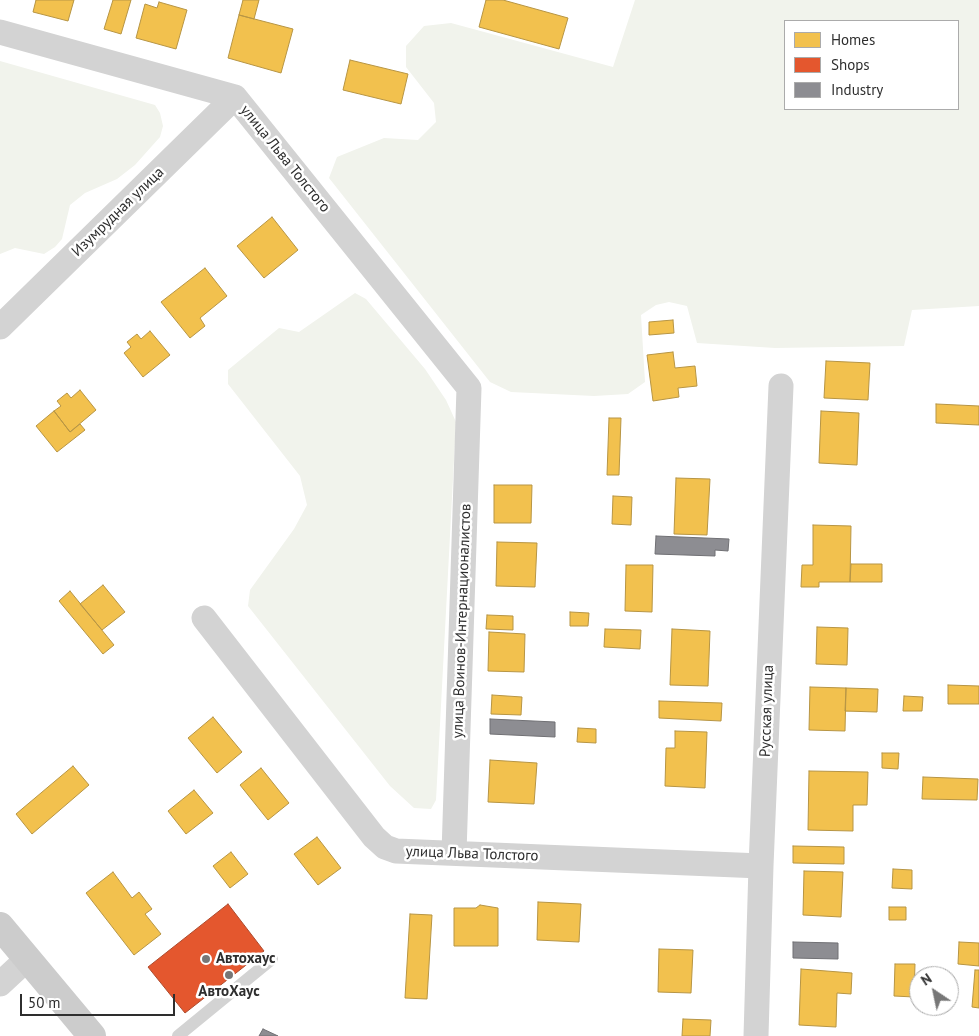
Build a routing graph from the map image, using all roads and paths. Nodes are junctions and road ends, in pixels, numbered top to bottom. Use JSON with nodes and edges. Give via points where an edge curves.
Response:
{"nodes":[{"id":1,"x":0,"y":32,"type":"edge"},
{"id":2,"x":235,"y":97,"type":"junction"},
{"id":3,"x":0,"y":327,"type":"edge"},
{"id":4,"x":782,"y":386,"type":"dead end"},
{"id":5,"x":470,"y":388,"type":"joint"},
{"id":6,"x":204,"y":618,"type":"dead end"},
{"id":7,"x":454,"y":853,"type":"junction"},
{"id":8,"x":760,"y":866,"type":"junction"},
{"id":9,"x":0,"y":926,"type":"edge"},
{"id":10,"x":27,"y":959,"type":"junction"},
{"id":11,"x":272,"y":959,"type":"dead end"},
{"id":12,"x":0,"y":984,"type":"edge"},
{"id":13,"x":92,"y":1036,"type":"edge"},
{"id":14,"x":178,"y":1036,"type":"edge"},
{"id":15,"x":756,"y":1036,"type":"edge"}],
"edges":[{"from":1,"to":2,"type":"street","name":"улица Льва Толстого"},
{"from":2,"to":3,"type":"street","name":"Изумрудная улица"},
{"from":2,"to":5,"type":"street","name":"улица Льва Толстого"},
{"from":4,"to":8,"type":"street","name":"Русская улица"},
{"from":5,"to":7,"type":"street","name":"улица Воинов-Интернационалистов"},
{"from":6,"to":7,"type":"street","name":"улица Льва Толстого","via":[[380,842],[396,851]]},
{"from":7,"to":8,"type":"street","name":"улица Льва Толстого"},
{"from":8,"to":15,"type":"street","name":"Русская улица"},
{"from":9,"to":10,"type":"main road"},
{"from":10,"to":12,"type":"street"},
{"from":10,"to":13,"type":"main road"},
{"from":11,"to":14,"type":"lane"}]}
